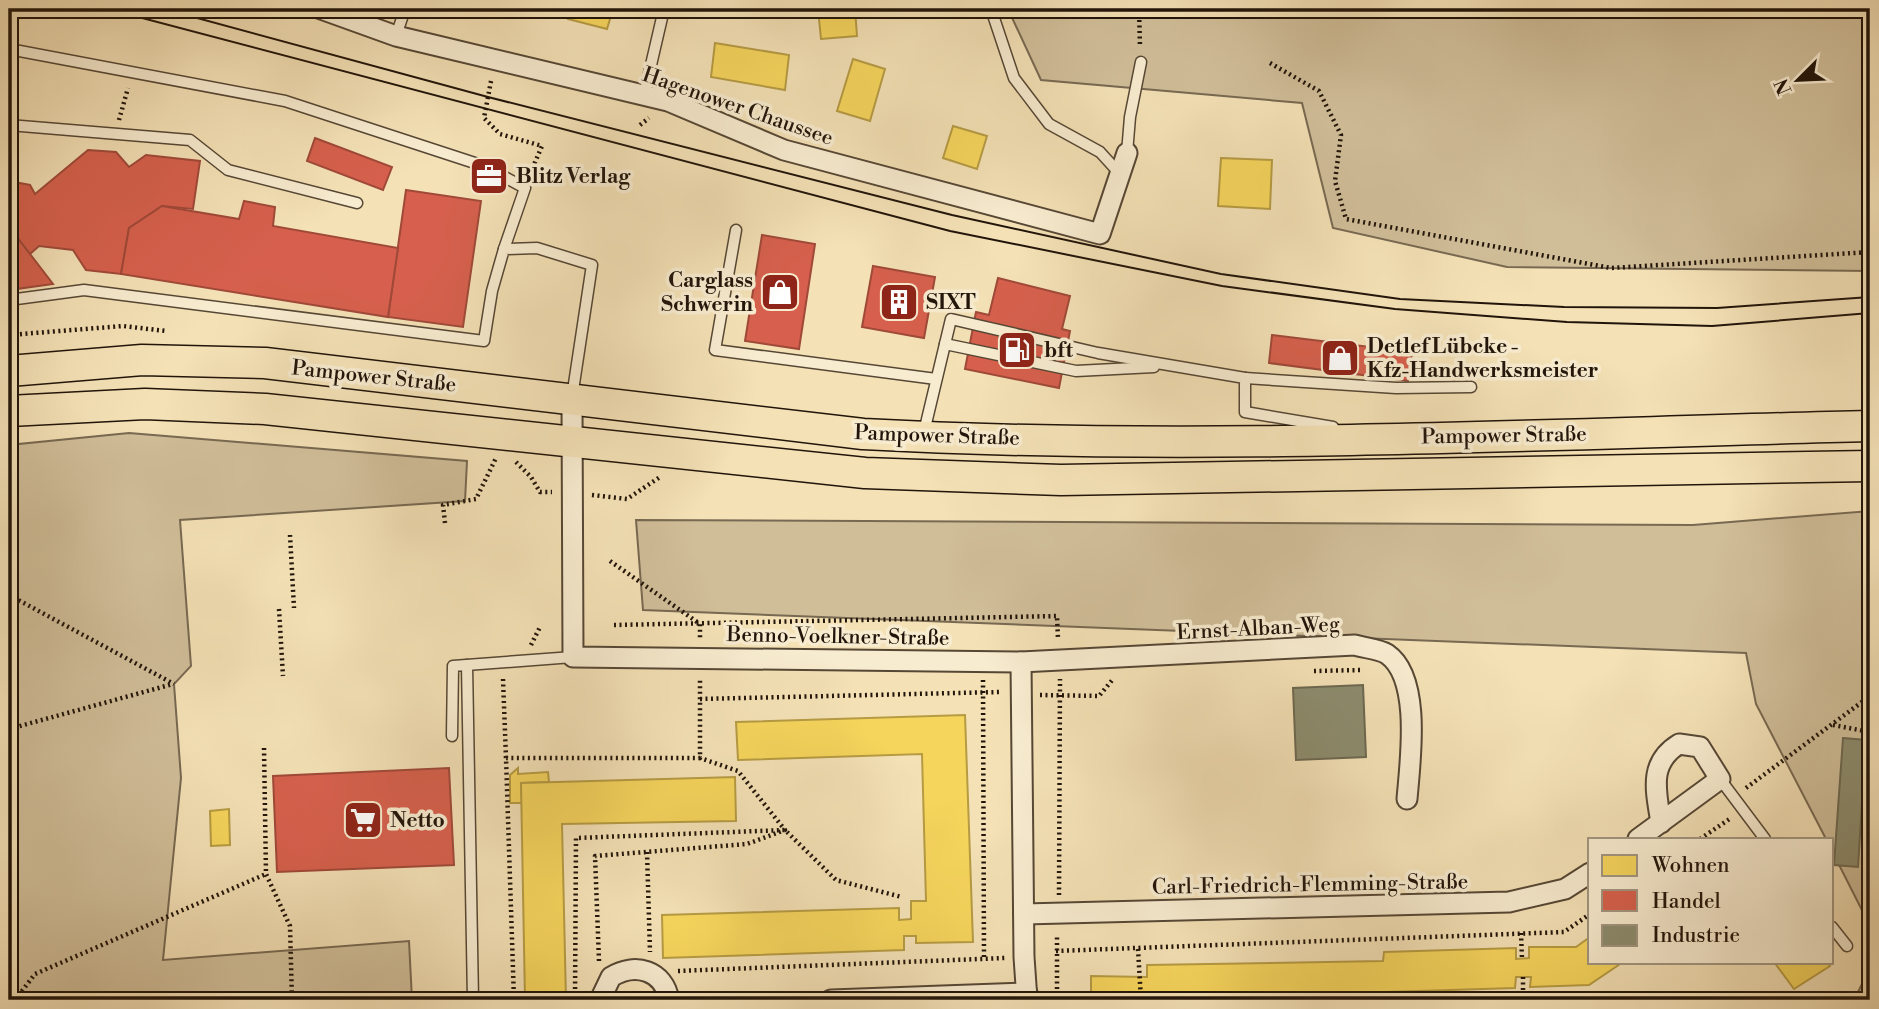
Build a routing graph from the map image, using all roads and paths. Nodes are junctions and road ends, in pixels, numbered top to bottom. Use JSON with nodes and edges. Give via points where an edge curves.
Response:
{"nodes":[{"id":1,"x":321,"y":9,"type":"edge"},
{"id":2,"x":405,"y":9,"type":"edge"},
{"id":3,"x":664,"y":9,"type":"edge"},
{"id":4,"x":990,"y":9,"type":"edge"},
{"id":5,"x":1139,"y":9,"type":"edge"},
{"id":6,"x":396,"y":36,"type":"junction"},
{"id":7,"x":9,"y":49,"type":"edge"},
{"id":8,"x":493,"y":57,"type":"junction"},
{"id":9,"x":1141,"y":62,"type":"joint"},
{"id":10,"x":1269,"y":63,"type":"dead end"},
{"id":11,"x":132,"y":74,"type":"junction"},
{"id":12,"x":644,"y":95,"type":"junction"},
{"id":13,"x":9,"y":125,"type":"edge"},
{"id":14,"x":117,"y":134,"type":"junction"},
{"id":15,"x":1127,"y":153,"type":"joint"},
{"id":16,"x":1120,"y":174,"type":"junction"},
{"id":17,"x":525,"y":188,"type":"junction"},
{"id":18,"x":357,"y":202,"type":"dead end"},
{"id":19,"x":736,"y":230,"type":"dead end"},
{"id":20,"x":504,"y":249,"type":"junction"},
{"id":21,"x":1870,"y":252,"type":"edge"},
{"id":22,"x":9,"y":300,"type":"edge"},
{"id":23,"x":944,"y":344,"type":"junction"},
{"id":24,"x":1175,"y":366,"type":"junction"},
{"id":25,"x":9,"y":371,"type":"edge"},
{"id":26,"x":1245,"y":378,"type":"junction"},
{"id":27,"x":936,"y":379,"type":"junction"},
{"id":28,"x":1471,"y":387,"type":"dead end"},
{"id":29,"x":572,"y":401,"type":"junction"},
{"id":30,"x":9,"y":411,"type":"edge"},
{"id":31,"x":1870,"y":426,"type":"edge"},
{"id":32,"x":923,"y":437,"type":"junction"},
{"id":33,"x":1393,"y":437,"type":"junction"},
{"id":34,"x":572,"y":440,"type":"junction"},
{"id":35,"x":1870,"y":466,"type":"edge"},
{"id":36,"x":290,"y":535,"type":"dead end"},
{"id":37,"x":610,"y":561,"type":"dead end"},
{"id":38,"x":9,"y":595,"type":"edge"},
{"id":39,"x":295,"y":608,"type":"dead end"},
{"id":40,"x":279,"y":609,"type":"dead end"},
{"id":41,"x":700,"y":624,"type":"junction"},
{"id":42,"x":614,"y":625,"type":"dead end"},
{"id":43,"x":573,"y":657,"type":"junction"},
{"id":44,"x":700,"y":657,"type":"junction"},
{"id":45,"x":1059,"y":661,"type":"junction"},
{"id":46,"x":503,"y":662,"type":"junction"},
{"id":47,"x":982,"y":662,"type":"junction"},
{"id":48,"x":1021,"y":662,"type":"junction"},
{"id":49,"x":467,"y":665,"type":"junction"},
{"id":50,"x":1400,"y":669,"type":"junction"},
{"id":51,"x":1306,"y":671,"type":"dead end"},
{"id":52,"x":283,"y":676,"type":"dead end"},
{"id":53,"x":1115,"y":676,"type":"dead end"},
{"id":54,"x":983,"y":691,"type":"junction"},
{"id":55,"x":1022,"y":694,"type":"junction"},
{"id":56,"x":1061,"y":695,"type":"junction"},
{"id":57,"x":1870,"y":696,"type":"edge"},
{"id":58,"x":700,"y":699,"type":"junction"},
{"id":59,"x":1832,"y":724,"type":"junction"},
{"id":60,"x":9,"y":729,"type":"edge"},
{"id":61,"x":1870,"y":732,"type":"edge"},
{"id":62,"x":452,"y":736,"type":"dead end"},
{"id":63,"x":264,"y":748,"type":"dead end"},
{"id":64,"x":506,"y":758,"type":"junction"},
{"id":65,"x":700,"y":758,"type":"junction"},
{"id":66,"x":1720,"y":779,"type":"junction"},
{"id":67,"x":1734,"y":797,"type":"junction"},
{"id":68,"x":1407,"y":799,"type":"dead end"},
{"id":69,"x":1743,"y":810,"type":"junction"},
{"id":70,"x":1661,"y":822,"type":"junction"},
{"id":71,"x":785,"y":830,"type":"junction"},
{"id":72,"x":1639,"y":838,"type":"edge"},
{"id":73,"x":1701,"y":838,"type":"edge"},
{"id":74,"x":1764,"y":838,"type":"edge"},
{"id":75,"x":647,"y":852,"type":"junction"},
{"id":76,"x":266,"y":874,"type":"junction"},
{"id":77,"x":1588,"y":874,"type":"edge"},
{"id":78,"x":902,"y":897,"type":"dead end"},
{"id":79,"x":1059,"y":911,"type":"junction"},
{"id":80,"x":1024,"y":914,"type":"junction"},
{"id":81,"x":1588,"y":915,"type":"edge"},
{"id":82,"x":1834,"y":929,"type":"edge"},
{"id":83,"x":1521,"y":933,"type":"junction"},
{"id":84,"x":1847,"y":946,"type":"dead end"},
{"id":85,"x":1138,"y":949,"type":"junction"},
{"id":86,"x":1056,"y":951,"type":"junction"},
{"id":87,"x":1024,"y":957,"type":"junction"},
{"id":88,"x":984,"y":959,"type":"junction"},
{"id":89,"x":1522,"y":959,"type":"dead end"},
{"id":90,"x":651,"y":972,"type":"junction"},
{"id":91,"x":599,"y":974,"type":"dead end"},
{"id":92,"x":1523,"y":977,"type":"dead end"},
{"id":93,"x":1027,"y":996,"type":"edge"},
{"id":94,"x":902,"y":999,"type":"edge"},
{"id":95,"x":15,"y":1000,"type":"edge"},
{"id":96,"x":292,"y":1000,"type":"edge"},
{"id":97,"x":473,"y":1000,"type":"edge"},
{"id":98,"x":514,"y":1000,"type":"edge"},
{"id":99,"x":575,"y":1000,"type":"edge"},
{"id":100,"x":600,"y":1000,"type":"edge"},
{"id":101,"x":669,"y":1000,"type":"edge"},
{"id":102,"x":831,"y":1000,"type":"edge"},
{"id":103,"x":1057,"y":1000,"type":"edge"},
{"id":104,"x":1141,"y":1000,"type":"edge"},
{"id":105,"x":1524,"y":1000,"type":"edge"}],
"edges":[{"from":1,"to":6,"type":"street","name":"Hagenower Chaussee"},
{"from":2,"to":6,"type":"lane"},
{"from":3,"to":12,"type":"lane"},
{"from":4,"to":16,"type":"lane","via":[[1014,78],[1049,124],[1100,152]]},
{"from":5,"to":9,"type":"path"},
{"from":6,"to":8,"type":"street","name":"Hagenower Chaussee"},
{"from":7,"to":11,"type":"lane"},
{"from":8,"to":12,"type":"street","name":"Hagenower Chaussee"},
{"from":8,"to":17,"type":"path","via":[[484,118],[500,134],[542,146]]},
{"from":9,"to":15,"type":"lane"},
{"from":10,"to":21,"type":"path","via":[[1318,91],[1341,135],[1335,181],[1346,219],[1611,268]]},
{"from":11,"to":14,"type":"path"},
{"from":11,"to":17,"type":"lane","via":[[285,102],[484,166]]},
{"from":12,"to":16,"type":"street","name":"Hagenower Chaussee","via":[[784,150],[1100,234]]},
{"from":13,"to":14,"type":"lane"},
{"from":14,"to":18,"type":"lane","via":[[190,139],[228,170]]},
{"from":15,"to":16,"type":"street","name":"Hagenower Chaussee"},
{"from":17,"to":20,"type":"lane"},
{"from":19,"to":27,"type":"lane","via":[[715,350]]},
{"from":20,"to":22,"type":"lane","via":[[484,341],[84,290]]},
{"from":20,"to":29,"type":"lane","via":[[537,248],[592,265]]},
{"from":23,"to":24,"type":"lane","via":[[1076,371]]},
{"from":23,"to":24,"type":"lane","via":[[951,319],[1098,354]]},
{"from":23,"to":27,"type":"lane"},
{"from":24,"to":26,"type":"lane"},
{"from":25,"to":29,"type":"main road","name":"Pampower Straße","via":[[142,360],[265,363]]},
{"from":26,"to":28,"type":"lane","via":[[1396,388]]},
{"from":26,"to":33,"type":"lane","via":[[1245,412]]},
{"from":27,"to":32,"type":"lane"},
{"from":29,"to":32,"type":"main road","name":"Pampower Straße"},
{"from":29,"to":34,"type":"street"},
{"from":30,"to":34,"type":"main road","name":"Pampower Straße","via":[[145,404],[265,409]]},
{"from":31,"to":33,"type":"main road","name":"Pampower Straße"},
{"from":32,"to":33,"type":"main road","name":"Pampower Straße","via":[[1214,442]]},
{"from":34,"to":35,"type":"main road","name":"Pampower Straße","via":[[865,473],[1061,480]]},
{"from":34,"to":43,"type":"street"},
{"from":36,"to":39,"type":"path"},
{"from":37,"to":41,"type":"path"},
{"from":38,"to":60,"type":"path","via":[[174,684]]},
{"from":40,"to":52,"type":"path"},
{"from":41,"to":42,"type":"path"},
{"from":41,"to":44,"type":"path"},
{"from":41,"to":45,"type":"path","via":[[1057,616]]},
{"from":43,"to":44,"type":"street","name":"Benno-Voelkner-Straße"},
{"from":43,"to":46,"type":"lane"},
{"from":44,"to":47,"type":"street","name":"Benno-Voelkner-Straße"},
{"from":44,"to":58,"type":"path"},
{"from":45,"to":48,"type":"street","name":"Ernst-Alban-Weg"},
{"from":45,"to":50,"type":"street","name":"Ernst-Alban-Weg","via":[[1355,645],[1386,654]]},
{"from":45,"to":56,"type":"path"},
{"from":46,"to":49,"type":"lane"},
{"from":46,"to":64,"type":"path"},
{"from":47,"to":48,"type":"street","name":"Benno-Voelkner-Straße"},
{"from":47,"to":54,"type":"path"},
{"from":48,"to":55,"type":"street"},
{"from":49,"to":62,"type":"lane","via":[[453,666]]},
{"from":49,"to":97,"type":"lane"},
{"from":50,"to":51,"type":"path"},
{"from":50,"to":68,"type":"street","via":[[1408,687]]},
{"from":53,"to":56,"type":"path","via":[[1099,696]]},
{"from":54,"to":55,"type":"path"},
{"from":54,"to":58,"type":"path"},
{"from":54,"to":88,"type":"path"},
{"from":55,"to":56,"type":"path"},
{"from":55,"to":80,"type":"street"},
{"from":56,"to":79,"type":"path"},
{"from":57,"to":59,"type":"path"},
{"from":58,"to":65,"type":"path"},
{"from":59,"to":61,"type":"path"},
{"from":59,"to":67,"type":"path"},
{"from":63,"to":76,"type":"path"},
{"from":64,"to":65,"type":"path"},
{"from":64,"to":98,"type":"path"},
{"from":65,"to":71,"type":"path","via":[[738,771]]},
{"from":66,"to":67,"type":"lane"},
{"from":66,"to":70,"type":"street"},
{"from":66,"to":70,"type":"street","via":[[1700,747],[1679,744],[1665,752],[1657,768]]},
{"from":67,"to":69,"type":"lane"},
{"from":69,"to":73,"type":"path"},
{"from":69,"to":74,"type":"lane"},
{"from":70,"to":72,"type":"street"},
{"from":71,"to":75,"type":"path","via":[[747,844]]},
{"from":71,"to":78,"type":"path","via":[[836,880]]},
{"from":71,"to":99,"type":"path","via":[[576,838]]},
{"from":75,"to":90,"type":"path"},
{"from":75,"to":91,"type":"path","via":[[595,856]]},
{"from":76,"to":95,"type":"path","via":[[35,974]]},
{"from":76,"to":96,"type":"path","via":[[290,926]]},
{"from":77,"to":79,"type":"street","name":"Carl-Friedrich-Flemming-Straße","via":[[1565,889],[1510,902]]},
{"from":79,"to":80,"type":"street","name":"Carl-Friedrich-Flemming-Straße"},
{"from":79,"to":86,"type":"path"},
{"from":80,"to":87,"type":"street"},
{"from":81,"to":83,"type":"path","via":[[1564,932]]},
{"from":82,"to":84,"type":"lane"},
{"from":83,"to":85,"type":"path"},
{"from":83,"to":89,"type":"path"},
{"from":85,"to":86,"type":"path"},
{"from":85,"to":104,"type":"path"},
{"from":86,"to":103,"type":"path"},
{"from":87,"to":88,"type":"path"},
{"from":87,"to":93,"type":"street"},
{"from":88,"to":90,"type":"path"},
{"from":90,"to":100,"type":"street","via":[[620,971],[605,985]]},
{"from":90,"to":101,"type":"street","via":[[665,987]]},
{"from":92,"to":105,"type":"path"},
{"from":93,"to":94,"type":"street"},
{"from":94,"to":102,"type":"street"}]}
